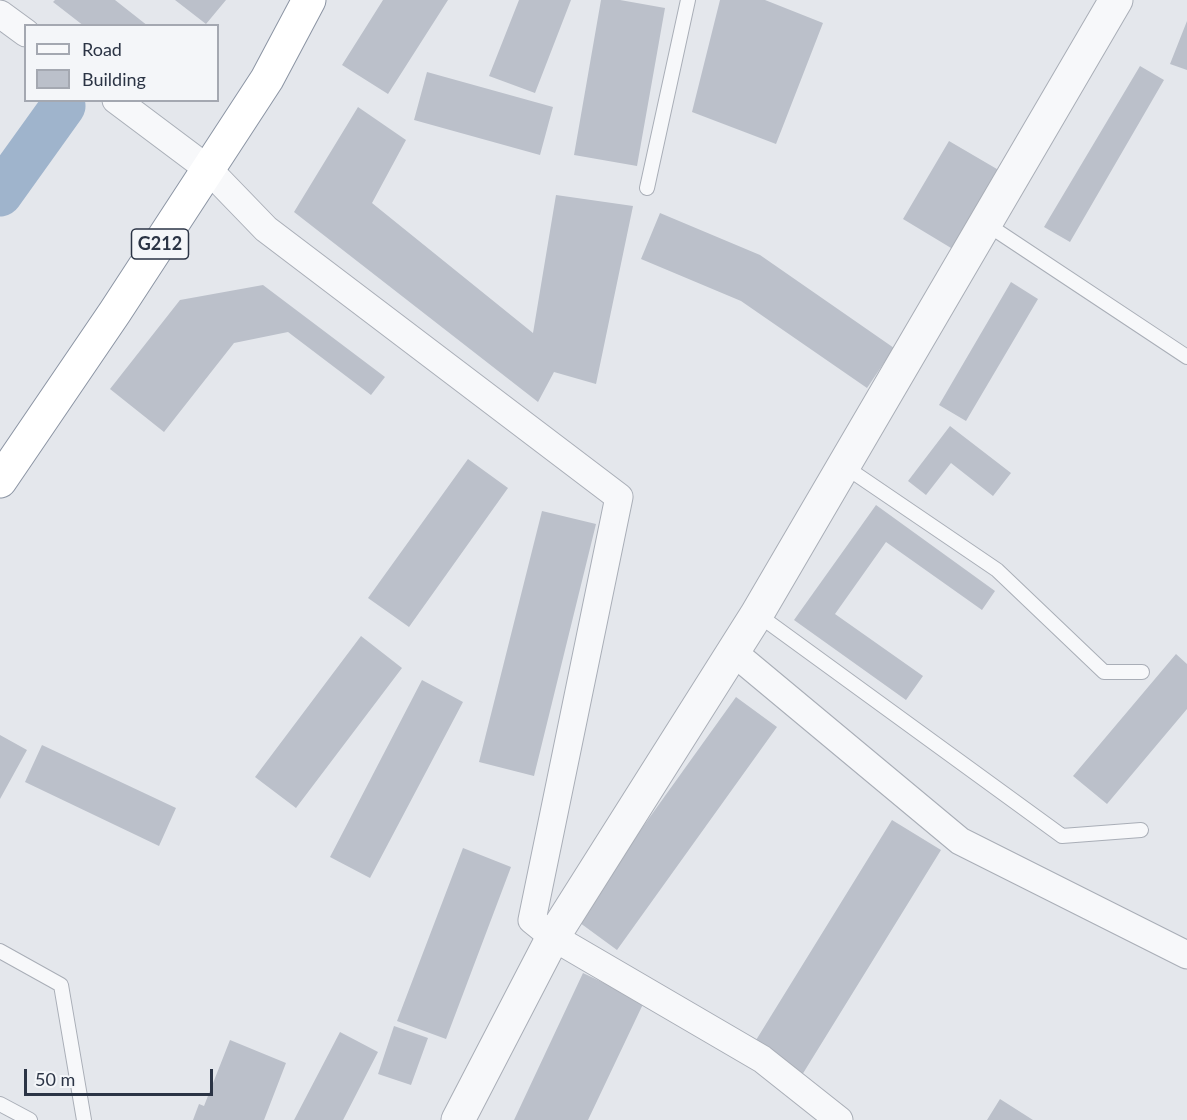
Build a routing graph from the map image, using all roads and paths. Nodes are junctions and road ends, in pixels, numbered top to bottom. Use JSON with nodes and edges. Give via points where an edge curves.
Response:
{"nodes":[{"id":1,"x":309,"y":0,"type":"edge"},
{"id":2,"x":688,"y":0,"type":"edge"},
{"id":3,"x":1116,"y":0,"type":"edge"},
{"id":4,"x":0,"y":15,"type":"edge"},
{"id":5,"x":24,"y":32,"type":"edge"},
{"id":6,"x":119,"y":102,"type":"edge"},
{"id":7,"x":208,"y":169,"type":"junction"},
{"id":8,"x":647,"y":188,"type":"dead end"},
{"id":9,"x":986,"y":223,"type":"junction"},
{"id":10,"x":1187,"y":357,"type":"edge"},
{"id":11,"x":844,"y":466,"type":"junction"},
{"id":12,"x":0,"y":481,"type":"edge"},
{"id":13,"x":757,"y":614,"type":"junction"},
{"id":14,"x":733,"y":652,"type":"junction"},
{"id":15,"x":1142,"y":672,"type":"dead end"},
{"id":16,"x":1141,"y":830,"type":"dead end"},
{"id":17,"x":552,"y":937,"type":"junction"},
{"id":18,"x":0,"y":951,"type":"edge"},
{"id":19,"x":1187,"y":955,"type":"edge"},
{"id":20,"x":0,"y":1104,"type":"edge"},
{"id":21,"x":30,"y":1120,"type":"edge"},
{"id":22,"x":84,"y":1120,"type":"edge"},
{"id":23,"x":458,"y":1120,"type":"edge"},
{"id":24,"x":839,"y":1120,"type":"edge"}],
"edges":[{"from":1,"to":7,"type":"highway","number":"G212","via":[[267,79]]},
{"from":2,"to":8,"type":"lane"},
{"from":3,"to":9,"type":"street"},
{"from":4,"to":5,"type":"street"},
{"from":6,"to":7,"type":"street"},
{"from":7,"to":12,"type":"highway","number":"G212"},
{"from":7,"to":17,"type":"street","via":[[266,229],[619,497],[532,920]]},
{"from":9,"to":10,"type":"lane"},
{"from":9,"to":11,"type":"street"},
{"from":11,"to":13,"type":"street"},
{"from":11,"to":15,"type":"lane","via":[[997,570],[1104,672]]},
{"from":13,"to":14,"type":"street"},
{"from":13,"to":16,"type":"lane","via":[[1062,836]]},
{"from":14,"to":17,"type":"street"},
{"from":14,"to":19,"type":"street","via":[[960,841]]},
{"from":17,"to":23,"type":"street"},
{"from":17,"to":24,"type":"street","via":[[762,1059]]},
{"from":18,"to":22,"type":"lane","via":[[61,985]]},
{"from":20,"to":21,"type":"lane"}]}
